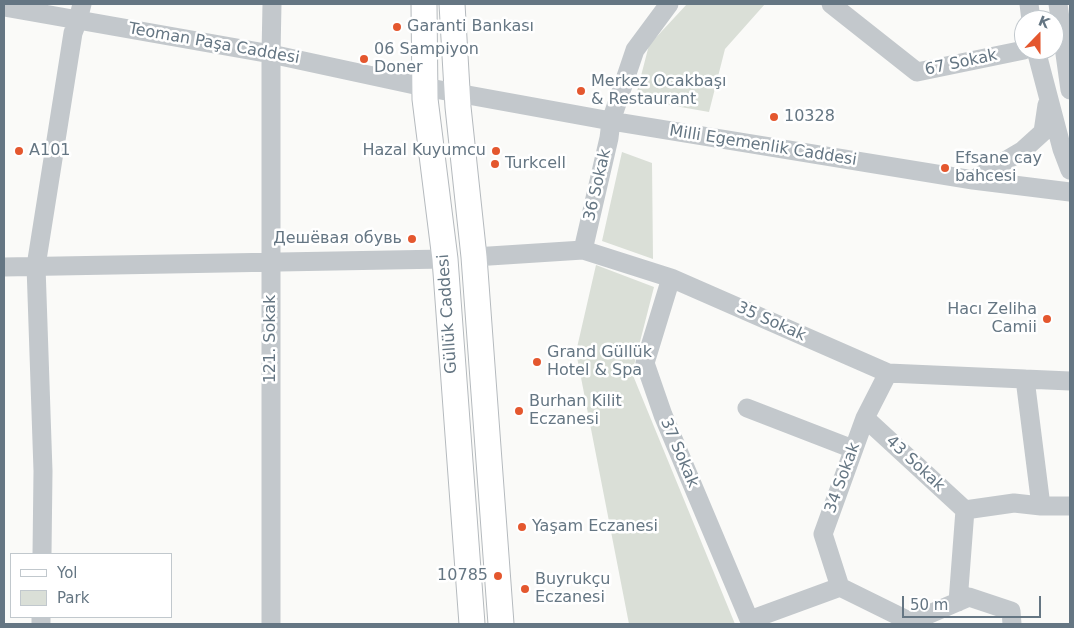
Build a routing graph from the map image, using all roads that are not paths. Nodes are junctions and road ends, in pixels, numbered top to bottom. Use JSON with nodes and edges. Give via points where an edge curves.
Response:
{"nodes":[{"id":1,"x":272,"y":4,"type":"edge"},
{"id":2,"x":424,"y":4,"type":"edge"},
{"id":3,"x":452,"y":4,"type":"edge"},
{"id":4,"x":669,"y":4,"type":"edge"},
{"id":5,"x":831,"y":4,"type":"edge"},
{"id":6,"x":1058,"y":4,"type":"edge"},
{"id":7,"x":4,"y":8,"type":"edge"},
{"id":8,"x":80,"y":12,"type":"edge"},
{"id":9,"x":1014,"y":52,"type":"edge"},
{"id":10,"x":271,"y":54,"type":"junction"},
{"id":11,"x":1039,"y":60,"type":"edge"},
{"id":12,"x":1068,"y":60,"type":"edge"},
{"id":13,"x":424,"y":87,"type":"junction"},
{"id":14,"x":1070,"y":90,"type":"edge"},
{"id":15,"x":457,"y":93,"type":"junction"},
{"id":16,"x":1048,"y":96,"type":"junction"},
{"id":17,"x":610,"y":121,"type":"junction"},
{"id":18,"x":1070,"y":170,"type":"edge"},
{"id":19,"x":973,"y":180,"type":"junction"},
{"id":20,"x":1070,"y":192,"type":"edge"},
{"id":21,"x":583,"y":250,"type":"junction"},
{"id":22,"x":474,"y":257,"type":"junction"},
{"id":23,"x":445,"y":259,"type":"junction"},
{"id":24,"x":271,"y":262,"type":"junction"},
{"id":25,"x":36,"y":266,"type":"junction"},
{"id":26,"x":4,"y":267,"type":"edge"},
{"id":27,"x":671,"y":278,"type":"junction"},
{"id":28,"x":888,"y":373,"type":"junction"},
{"id":29,"x":1026,"y":379,"type":"junction"},
{"id":30,"x":1070,"y":381,"type":"edge"},
{"id":31,"x":747,"y":408,"type":"dead end"},
{"id":32,"x":865,"y":418,"type":"junction"},
{"id":33,"x":853,"y":449,"type":"junction"},
{"id":34,"x":1040,"y":506,"type":"junction"},
{"id":35,"x":1070,"y":506,"type":"edge"},
{"id":36,"x":965,"y":510,"type":"junction"},
{"id":37,"x":42,"y":553,"type":"edge"},
{"id":38,"x":840,"y":587,"type":"junction"},
{"id":39,"x":958,"y":602,"type":"junction"},
{"id":40,"x":750,"y":622,"type":"edge"},
{"id":41,"x":911,"y":623,"type":"edge"},
{"id":42,"x":271,"y":624,"type":"edge"},
{"id":43,"x":472,"y":624,"type":"edge"},
{"id":44,"x":501,"y":624,"type":"edge"},
{"id":45,"x":1012,"y":624,"type":"edge"}],
"edges":[{"from":1,"to":10,"type":"street","name":"121. Sokak"},
{"from":2,"to":13,"type":"main road","name":"Güllük Caddesi"},
{"from":3,"to":15,"type":"main road","name":"Güllük Caddesi"},
{"from":4,"to":17,"type":"street","name":"36 Sokak","via":[[635,50]]},
{"from":5,"to":9,"type":"street","name":"67 Sokak","via":[[917,72]]},
{"from":6,"to":12,"type":"street"},
{"from":7,"to":8,"type":"street","name":"Teoman Paşa Caddesi"},
{"from":8,"to":10,"type":"street","name":"Teoman Paşa Caddesi"},
{"from":8,"to":25,"type":"street","via":[[73,33]]},
{"from":10,"to":13,"type":"street","name":"Teoman Paşa Caddesi"},
{"from":10,"to":24,"type":"street","name":"121. Sokak"},
{"from":11,"to":16,"type":"street"},
{"from":12,"to":14,"type":"street"},
{"from":13,"to":15,"type":"street","name":"Teoman Paşa Caddesi"},
{"from":13,"to":23,"type":"main road","name":"Güllük Caddesi"},
{"from":15,"to":17,"type":"street","name":"Milli Egemenlik Caddesi"},
{"from":15,"to":22,"type":"main road","name":"Güllük Caddesi"},
{"from":16,"to":18,"type":"street"},
{"from":16,"to":19,"type":"street","via":[[1043,132],[1022,151]]},
{"from":17,"to":19,"type":"street","name":"Milli Egemenlik Caddesi"},
{"from":17,"to":21,"type":"street","name":"36 Sokak","via":[[609,138]]},
{"from":19,"to":20,"type":"street","name":"Milli Egemenlik Caddesi"},
{"from":21,"to":22,"type":"street","name":"35 Sokak"},
{"from":21,"to":27,"type":"street","name":"35 Sokak"},
{"from":22,"to":44,"type":"main road","name":"Güllük Caddesi"},
{"from":23,"to":24,"type":"street"},
{"from":23,"to":43,"type":"main road","name":"Güllük Caddesi"},
{"from":24,"to":25,"type":"street"},
{"from":24,"to":42,"type":"street","name":"121. Sokak"},
{"from":25,"to":26,"type":"street"},
{"from":25,"to":37,"type":"street","via":[[43,471]]},
{"from":27,"to":28,"type":"street","name":"35 Sokak"},
{"from":27,"to":40,"type":"street","name":"37 Sokak","via":[[645,363],[663,415]]},
{"from":28,"to":29,"type":"street","name":"35 Sokak"},
{"from":28,"to":32,"type":"street","name":"34 Sokak"},
{"from":29,"to":30,"type":"street","name":"35 Sokak"},
{"from":29,"to":34,"type":"street"},
{"from":31,"to":33,"type":"street"},
{"from":32,"to":33,"type":"street","name":"34 Sokak"},
{"from":32,"to":36,"type":"street","name":"43 Sokak"},
{"from":33,"to":38,"type":"street","name":"34 Sokak","via":[[823,534]]},
{"from":34,"to":35,"type":"street"},
{"from":34,"to":36,"type":"street","via":[[1014,503]]},
{"from":36,"to":39,"type":"street"},
{"from":38,"to":40,"type":"street"},
{"from":38,"to":41,"type":"street"},
{"from":39,"to":41,"type":"street"},
{"from":39,"to":45,"type":"street","via":[[969,597],[1011,612]]}]}
